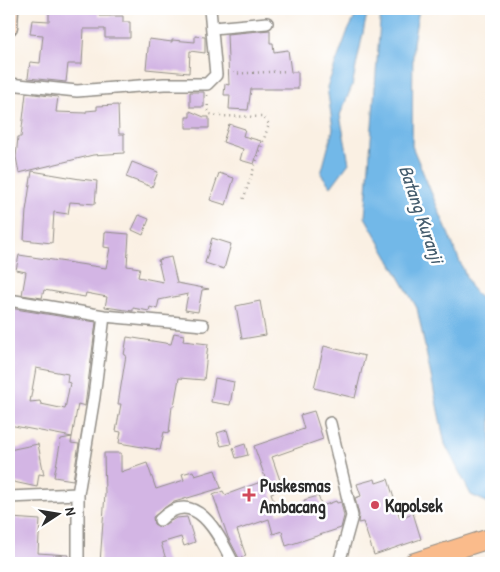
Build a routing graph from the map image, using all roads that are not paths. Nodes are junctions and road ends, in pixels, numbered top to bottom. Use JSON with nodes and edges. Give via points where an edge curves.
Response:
{"nodes":[{"id":1,"x":10,"y":9,"type":"edge"},
{"id":2,"x":210,"y":9,"type":"edge"},
{"id":3,"x":267,"y":23,"type":"dead end"},
{"id":4,"x":9,"y":27,"type":"edge"},
{"id":5,"x":213,"y":28,"type":"junction"},
{"id":6,"x":9,"y":84,"type":"edge"},
{"id":7,"x":9,"y":300,"type":"edge"},
{"id":8,"x":104,"y":316,"type":"junction"},
{"id":9,"x":203,"y":325,"type":"dead end"},
{"id":10,"x":330,"y":423,"type":"dead end"},
{"id":11,"x":78,"y":494,"type":"junction"},
{"id":12,"x":9,"y":497,"type":"edge"},
{"id":13,"x":160,"y":520,"type":"dead end"},
{"id":14,"x":491,"y":538,"type":"edge"},
{"id":15,"x":78,"y":563,"type":"edge"},
{"id":16,"x":234,"y":563,"type":"edge"},
{"id":17,"x":339,"y":563,"type":"edge"},
{"id":18,"x":412,"y":563,"type":"edge"}],
"edges":[{"from":1,"to":4,"type":"main road"},
{"from":2,"to":5,"type":"street"},
{"from":3,"to":5,"type":"street"},
{"from":5,"to":6,"type":"street","via":[[216,75],[207,84],[77,91]]},
{"from":7,"to":8,"type":"street"},
{"from":8,"to":9,"type":"street"},
{"from":8,"to":11,"type":"street"},
{"from":10,"to":17,"type":"street","via":[[352,516]]},
{"from":11,"to":12,"type":"street"},
{"from":11,"to":15,"type":"street"},
{"from":13,"to":16,"type":"street","via":[[168,512],[182,507],[196,511],[210,525]]},
{"from":14,"to":18,"type":"highway"}]}
